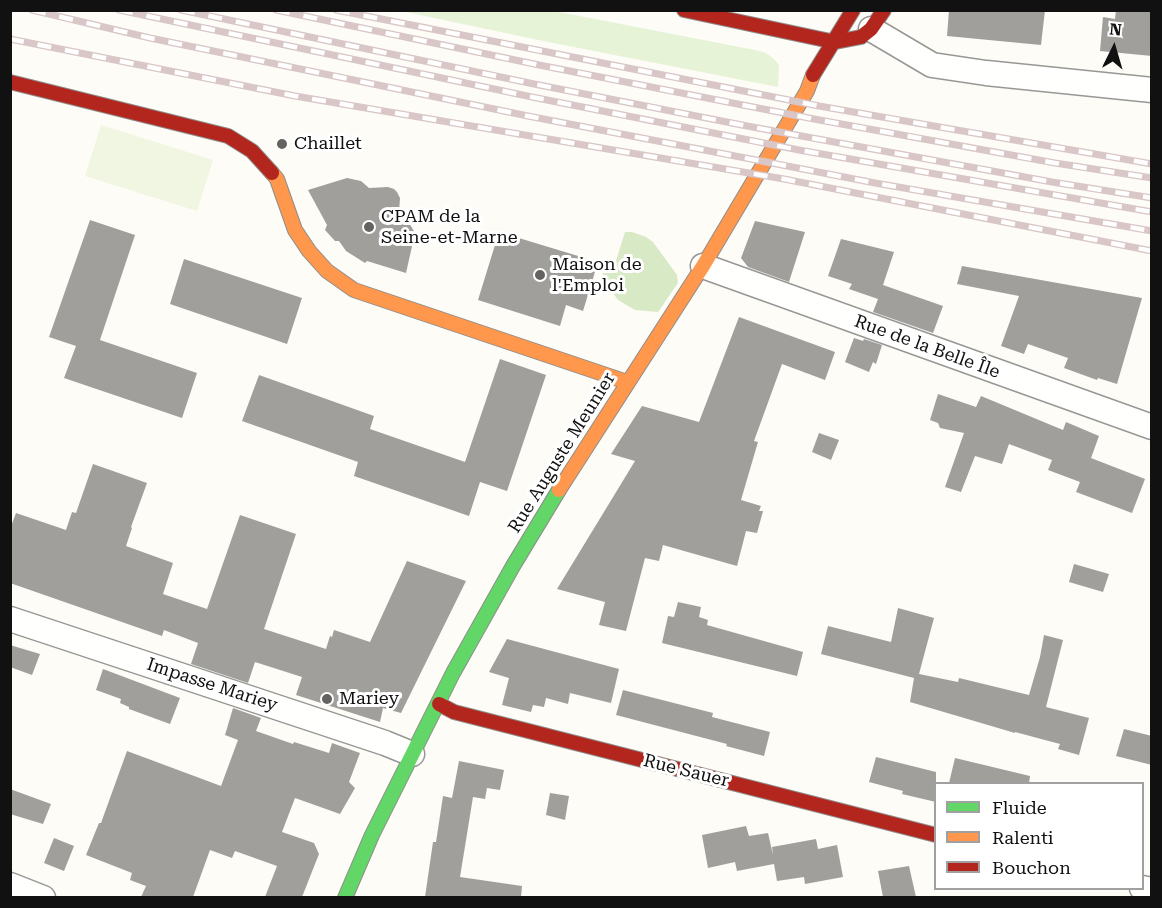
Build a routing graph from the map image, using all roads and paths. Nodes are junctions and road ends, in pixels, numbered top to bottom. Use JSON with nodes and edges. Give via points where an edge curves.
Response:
{"nodes":[{"id":1,"x":684,"y":10,"type":"edge"},
{"id":2,"x":853,"y":10,"type":"edge"},
{"id":3,"x":878,"y":20,"type":"edge"},
{"id":4,"x":835,"y":42,"type":"junction"},
{"id":5,"x":10,"y":82,"type":"edge"},
{"id":6,"x":1152,"y":90,"type":"edge"},
{"id":7,"x":704,"y":266,"type":"junction"},
{"id":8,"x":627,"y":382,"type":"junction"},
{"id":9,"x":1152,"y":427,"type":"edge"},
{"id":10,"x":10,"y":619,"type":"edge"},
{"id":11,"x":439,"y":704,"type":"junction"},
{"id":12,"x":412,"y":754,"type":"junction"},
{"id":13,"x":934,"y":834,"type":"edge"},
{"id":14,"x":10,"y":885,"type":"edge"},
{"id":15,"x":43,"y":897,"type":"edge"},
{"id":16,"x":345,"y":897,"type":"edge"}],
"edges":[{"from":1,"to":4,"type":"street"},
{"from":2,"to":4,"type":"street","name":"Rue Auguste Meunier"},
{"from":3,"to":4,"type":"street","via":[[861,37]]},
{"from":3,"to":6,"type":"street","via":[[932,65]]},
{"from":4,"to":7,"type":"street","name":"Rue Auguste Meunier"},
{"from":5,"to":8,"type":"street","via":[[228,136],[252,151],[277,179],[295,230],[309,251],[327,271],[354,290]]},
{"from":7,"to":8,"type":"street","name":"Rue Auguste Meunier"},
{"from":7,"to":9,"type":"street","name":"Rue de la Belle Île"},
{"from":8,"to":11,"type":"street","name":"Rue Auguste Meunier","via":[[513,566]]},
{"from":10,"to":12,"type":"street","name":"Impasse Mariey"},
{"from":11,"to":12,"type":"street","name":"Rue Auguste Meunier"},
{"from":11,"to":13,"type":"street","name":"Rue Sauer","via":[[454,712]]},
{"from":12,"to":16,"type":"street","name":"Rue Auguste Meunier"},
{"from":14,"to":15,"type":"street"}]}
